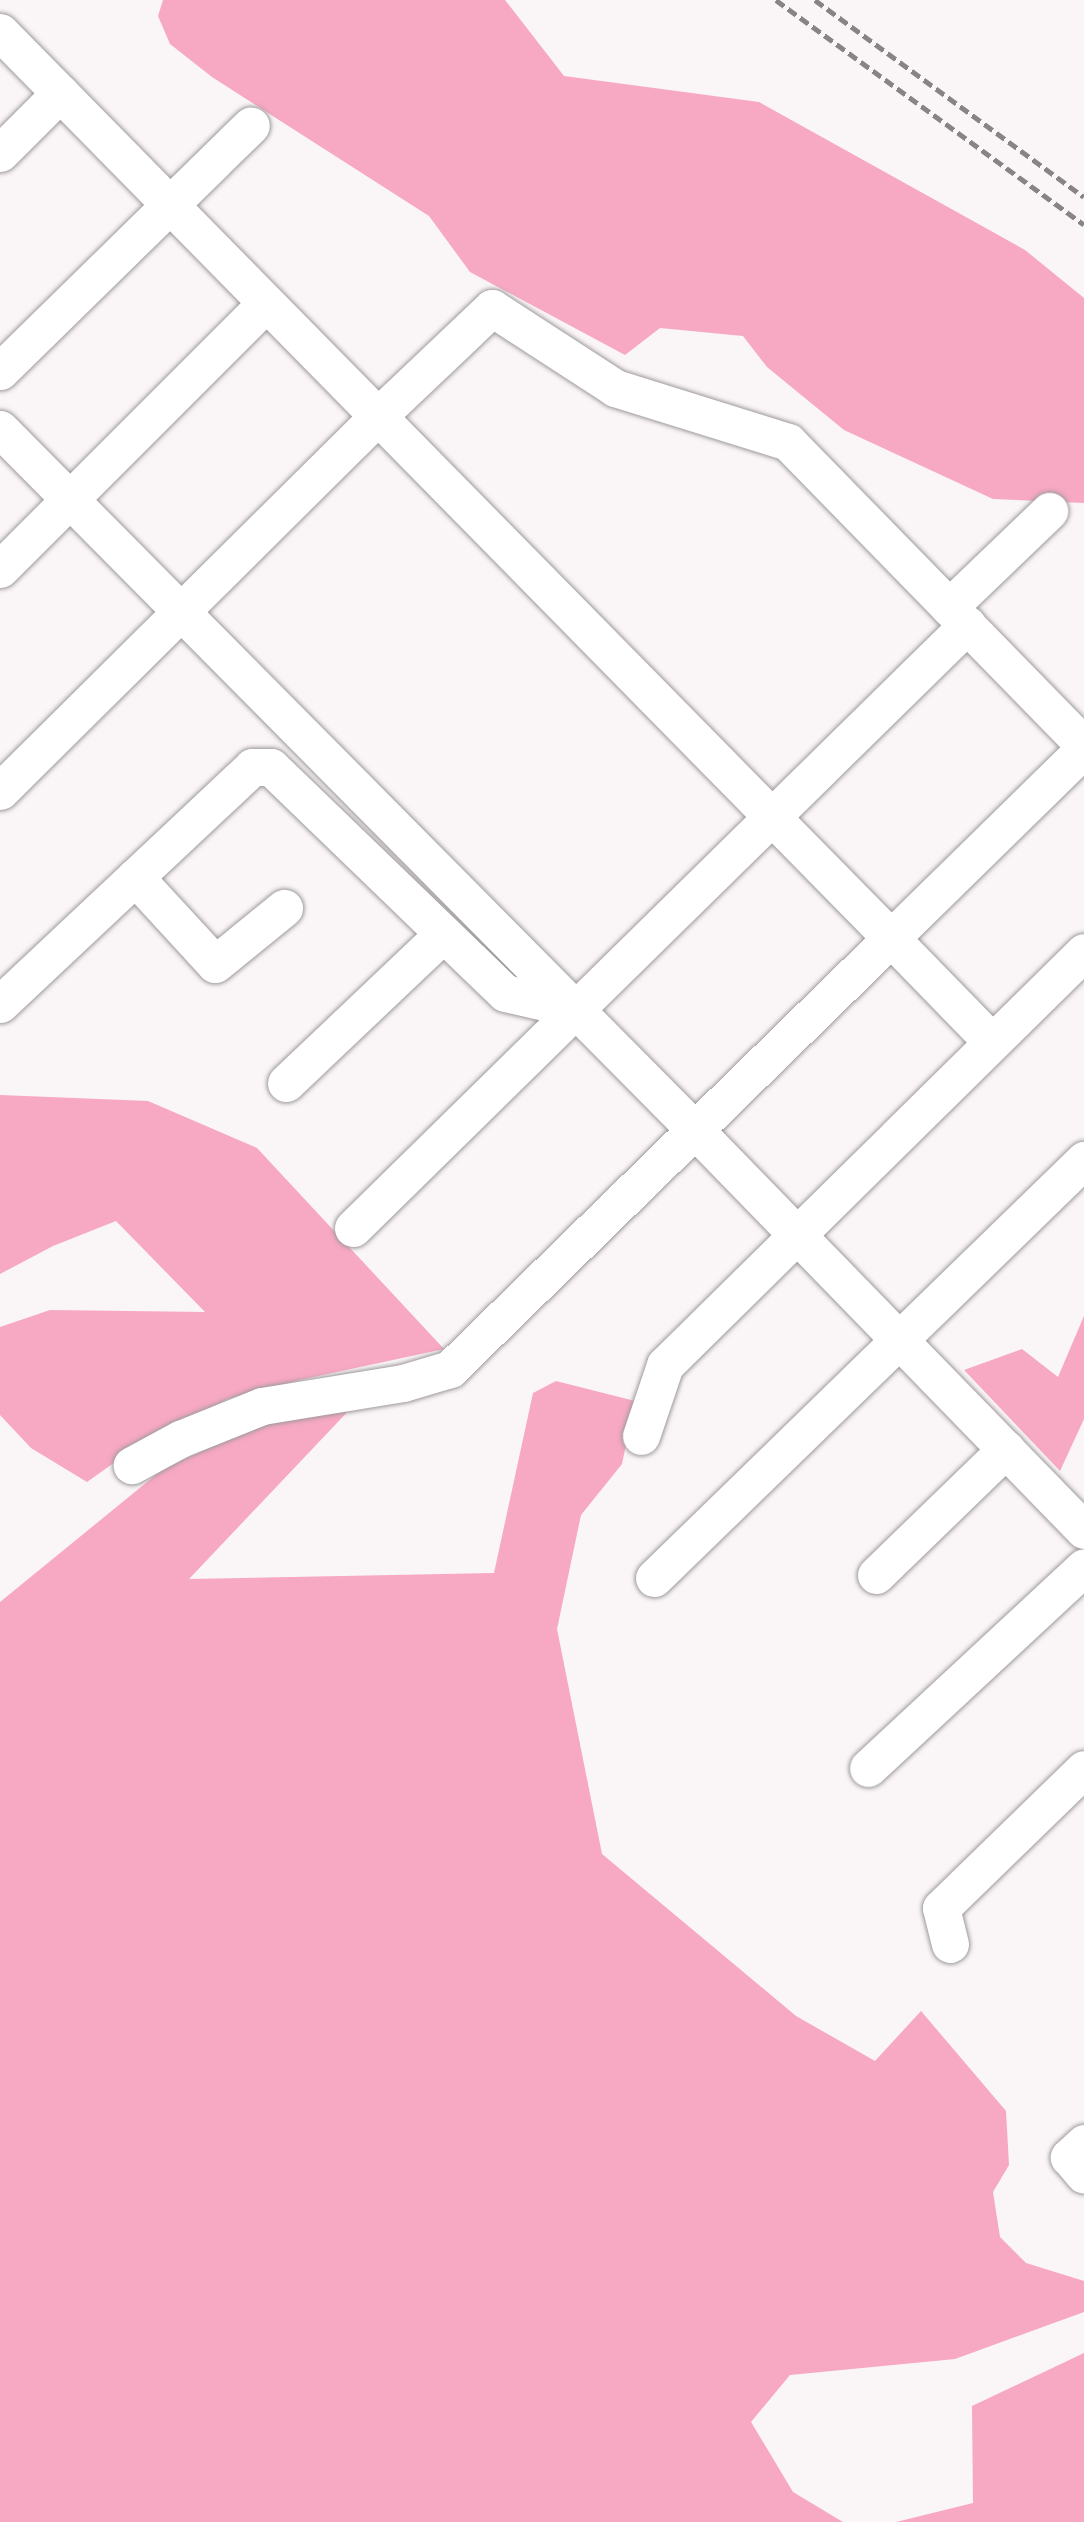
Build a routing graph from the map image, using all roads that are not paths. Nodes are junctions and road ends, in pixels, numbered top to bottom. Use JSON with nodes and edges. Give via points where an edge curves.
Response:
{"nodes":[{"id":1,"x":0,"y":32,"type":"edge"},
{"id":2,"x":60,"y":93,"type":"junction"},
{"id":3,"x":251,"y":125,"type":"dead end"},
{"id":4,"x":0,"y":153,"type":"edge"},
{"id":5,"x":170,"y":205,"type":"junction"},
{"id":6,"x":266,"y":303,"type":"junction"},
{"id":7,"x":0,"y":371,"type":"edge"},
{"id":8,"x":378,"y":416,"type":"junction"},
{"id":9,"x":0,"y":429,"type":"edge"},
{"id":10,"x":70,"y":499,"type":"junction"},
{"id":11,"x":1049,"y":511,"type":"dead end"},
{"id":12,"x":0,"y":569,"type":"edge"},
{"id":13,"x":181,"y":612,"type":"junction"},
{"id":14,"x":958,"y":616,"type":"junction"},
{"id":15,"x":1084,"y":747,"type":"edge"},
{"id":16,"x":0,"y":791,"type":"edge"},
{"id":17,"x":772,"y":817,"type":"junction"},
{"id":18,"x":135,"y":877,"type":"junction"},
{"id":19,"x":284,"y":908,"type":"dead end"},
{"id":20,"x":442,"y":935,"type":"junction"},
{"id":21,"x":891,"y":939,"type":"junction"},
{"id":22,"x":1084,"y":952,"type":"edge"},
{"id":23,"x":0,"y":1004,"type":"edge"},
{"id":24,"x":575,"y":1009,"type":"junction"},
{"id":25,"x":992,"y":1042,"type":"junction"},
{"id":26,"x":286,"y":1083,"type":"dead end"},
{"id":27,"x":695,"y":1130,"type":"junction"},
{"id":28,"x":1084,"y":1160,"type":"edge"},
{"id":29,"x":353,"y":1227,"type":"dead end"},
{"id":30,"x":797,"y":1235,"type":"junction"},
{"id":31,"x":899,"y":1340,"type":"junction"},
{"id":32,"x":641,"y":1436,"type":"dead end"},
{"id":33,"x":1006,"y":1449,"type":"junction"},
{"id":34,"x":132,"y":1465,"type":"dead end"},
{"id":35,"x":1084,"y":1530,"type":"edge"},
{"id":36,"x":1084,"y":1567,"type":"edge"},
{"id":37,"x":876,"y":1575,"type":"dead end"},
{"id":38,"x":654,"y":1578,"type":"dead end"},
{"id":39,"x":868,"y":1768,"type":"dead end"},
{"id":40,"x":1084,"y":1769,"type":"edge"},
{"id":41,"x":950,"y":1944,"type":"dead end"},
{"id":42,"x":1084,"y":2143,"type":"edge"},
{"id":43,"x":1084,"y":2175,"type":"edge"}],
"edges":[{"from":1,"to":2,"type":"street"},
{"from":2,"to":4,"type":"street"},
{"from":2,"to":5,"type":"street"},
{"from":3,"to":5,"type":"street"},
{"from":5,"to":6,"type":"street"},
{"from":5,"to":7,"type":"street"},
{"from":6,"to":8,"type":"street"},
{"from":6,"to":10,"type":"street"},
{"from":8,"to":13,"type":"street"},
{"from":8,"to":14,"type":"street","via":[[492,308],[615,388],[788,442]]},
{"from":8,"to":17,"type":"street"},
{"from":9,"to":10,"type":"street"},
{"from":10,"to":12,"type":"street"},
{"from":10,"to":13,"type":"street"},
{"from":11,"to":14,"type":"street"},
{"from":13,"to":16,"type":"street"},
{"from":13,"to":24,"type":"street"},
{"from":14,"to":15,"type":"street"},
{"from":14,"to":17,"type":"street"},
{"from":15,"to":21,"type":"street"},
{"from":17,"to":21,"type":"street"},
{"from":17,"to":24,"type":"street"},
{"from":18,"to":19,"type":"street","via":[[215,964]]},
{"from":18,"to":20,"type":"street","via":[[252,767],[271,767]]},
{"from":18,"to":23,"type":"street"},
{"from":20,"to":24,"type":"street","via":[[505,993]]},
{"from":20,"to":26,"type":"street"},
{"from":21,"to":25,"type":"street"},
{"from":21,"to":27,"type":"street"},
{"from":22,"to":25,"type":"street"},
{"from":24,"to":27,"type":"street"},
{"from":24,"to":29,"type":"street"},
{"from":25,"to":30,"type":"street"},
{"from":27,"to":30,"type":"street"},
{"from":27,"to":34,"type":"street","via":[[450,1369],[402,1383],[262,1406],[180,1439]]},
{"from":28,"to":31,"type":"street"},
{"from":30,"to":31,"type":"street"},
{"from":30,"to":32,"type":"street","via":[[665,1365]]},
{"from":31,"to":33,"type":"street"},
{"from":31,"to":38,"type":"street"},
{"from":33,"to":35,"type":"street"},
{"from":33,"to":37,"type":"street"},
{"from":36,"to":39,"type":"street"},
{"from":40,"to":41,"type":"street","via":[[941,1908]]},
{"from":42,"to":43,"type":"street","via":[[1069,2157]]}]}
